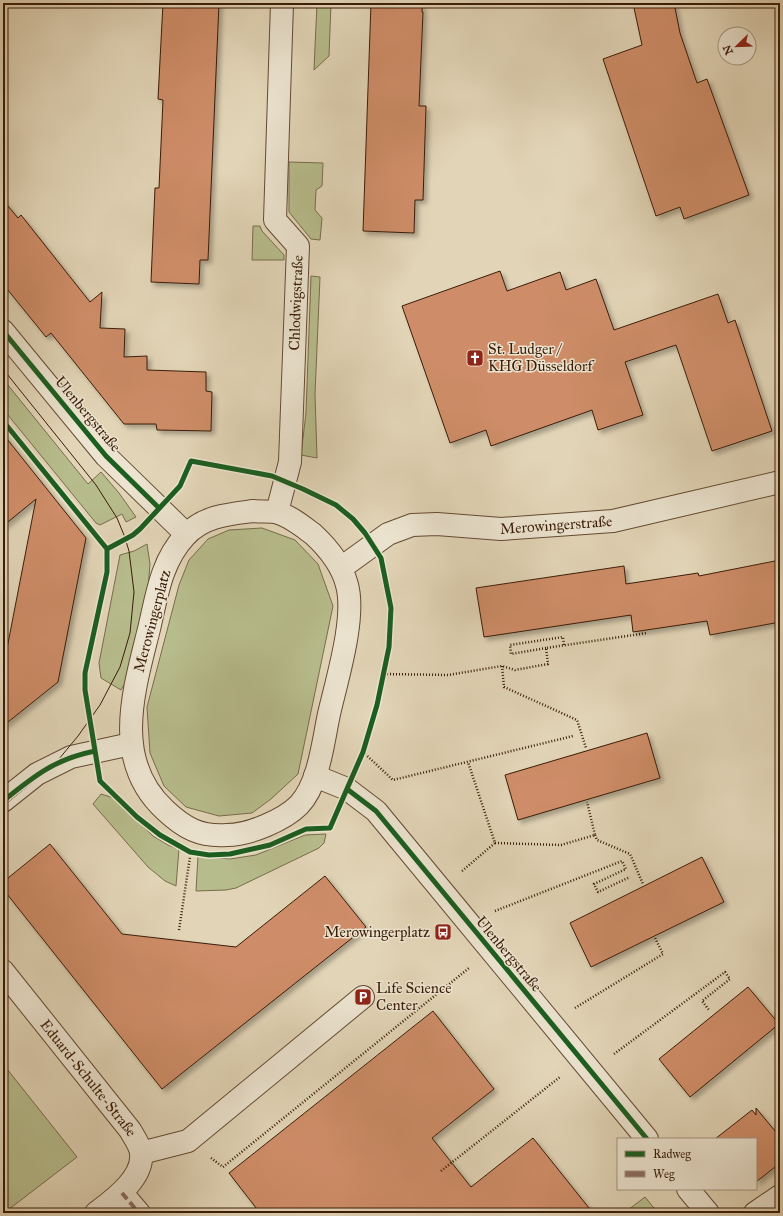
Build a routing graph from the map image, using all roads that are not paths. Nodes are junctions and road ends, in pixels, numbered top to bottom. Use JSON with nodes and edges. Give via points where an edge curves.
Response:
{"nodes":[{"id":1,"x":282,"y":3,"type":"edge"},
{"id":2,"x":3,"y":331,"type":"edge"},
{"id":3,"x":780,"y":482,"type":"edge"},
{"id":4,"x":277,"y":512,"type":"junction"},
{"id":5,"x":186,"y":534,"type":"junction"},
{"id":6,"x":341,"y":568,"type":"junction"},
{"id":7,"x":131,"y":744,"type":"junction"},
{"id":8,"x":315,"y":776,"type":"junction"},
{"id":9,"x":3,"y":801,"type":"edge"},
{"id":10,"x":3,"y":971,"type":"edge"},
{"id":11,"x":363,"y":997,"type":"dead end"},
{"id":12,"x":646,"y":1138,"type":"edge"},
{"id":13,"x":141,"y":1153,"type":"junction"},
{"id":14,"x":689,"y":1190,"type":"edge"},
{"id":15,"x":122,"y":1193,"type":"junction"},
{"id":16,"x":780,"y":1196,"type":"edge"},
{"id":17,"x":96,"y":1213,"type":"edge"},
{"id":18,"x":138,"y":1213,"type":"edge"},
{"id":19,"x":708,"y":1213,"type":"edge"},
{"id":20,"x":755,"y":1213,"type":"edge"}],
"edges":[{"from":1,"to":4,"type":"street","name":"Chlodwigstraße","via":[[275,220],[298,246],[290,462]]},
{"from":2,"to":5,"type":"street","name":"Ulenbergstraße","via":[[106,456]]},
{"from":3,"to":6,"type":"street","name":"Merowingerstraße","via":[[613,521],[501,529],[412,524],[388,534]]},
{"from":4,"to":5,"type":"street","name":"Merowingerplatz","via":[[231,513],[209,519]]},
{"from":4,"to":6,"type":"street","name":"Merowingerplatz","via":[[300,523],[320,541]]},
{"from":5,"to":7,"type":"street","name":"Merowingerplatz","via":[[170,554],[161,578],[136,681],[130,723]]},
{"from":6,"to":8,"type":"street","name":"Merowingerplatz","via":[[347,586],[350,610]]},
{"from":7,"to":8,"type":"street","name":"Merowingerplatz","via":[[138,774],[155,801],[175,820],[193,831],[208,834],[228,835],[263,827],[298,806],[310,790]]},
{"from":7,"to":9,"type":"street","via":[[71,757],[37,774]]},
{"from":8,"to":12,"type":"street","name":"Ulenbergstraße","via":[[347,789],[376,811]]},
{"from":10,"to":13,"type":"street","name":"Eduard-Schulte-Straße","via":[[130,1130]]},
{"from":11,"to":13,"type":"street","via":[[188,1141]]},
{"from":13,"to":15,"type":"street","name":"Eduard-Schulte-Straße","via":[[140,1164],[133,1180]]},
{"from":14,"to":19,"type":"street"},
{"from":15,"to":17,"type":"street","name":"Eduard-Schulte-Straße"},
{"from":15,"to":18,"type":"street"},
{"from":16,"to":20,"type":"street"}]}
